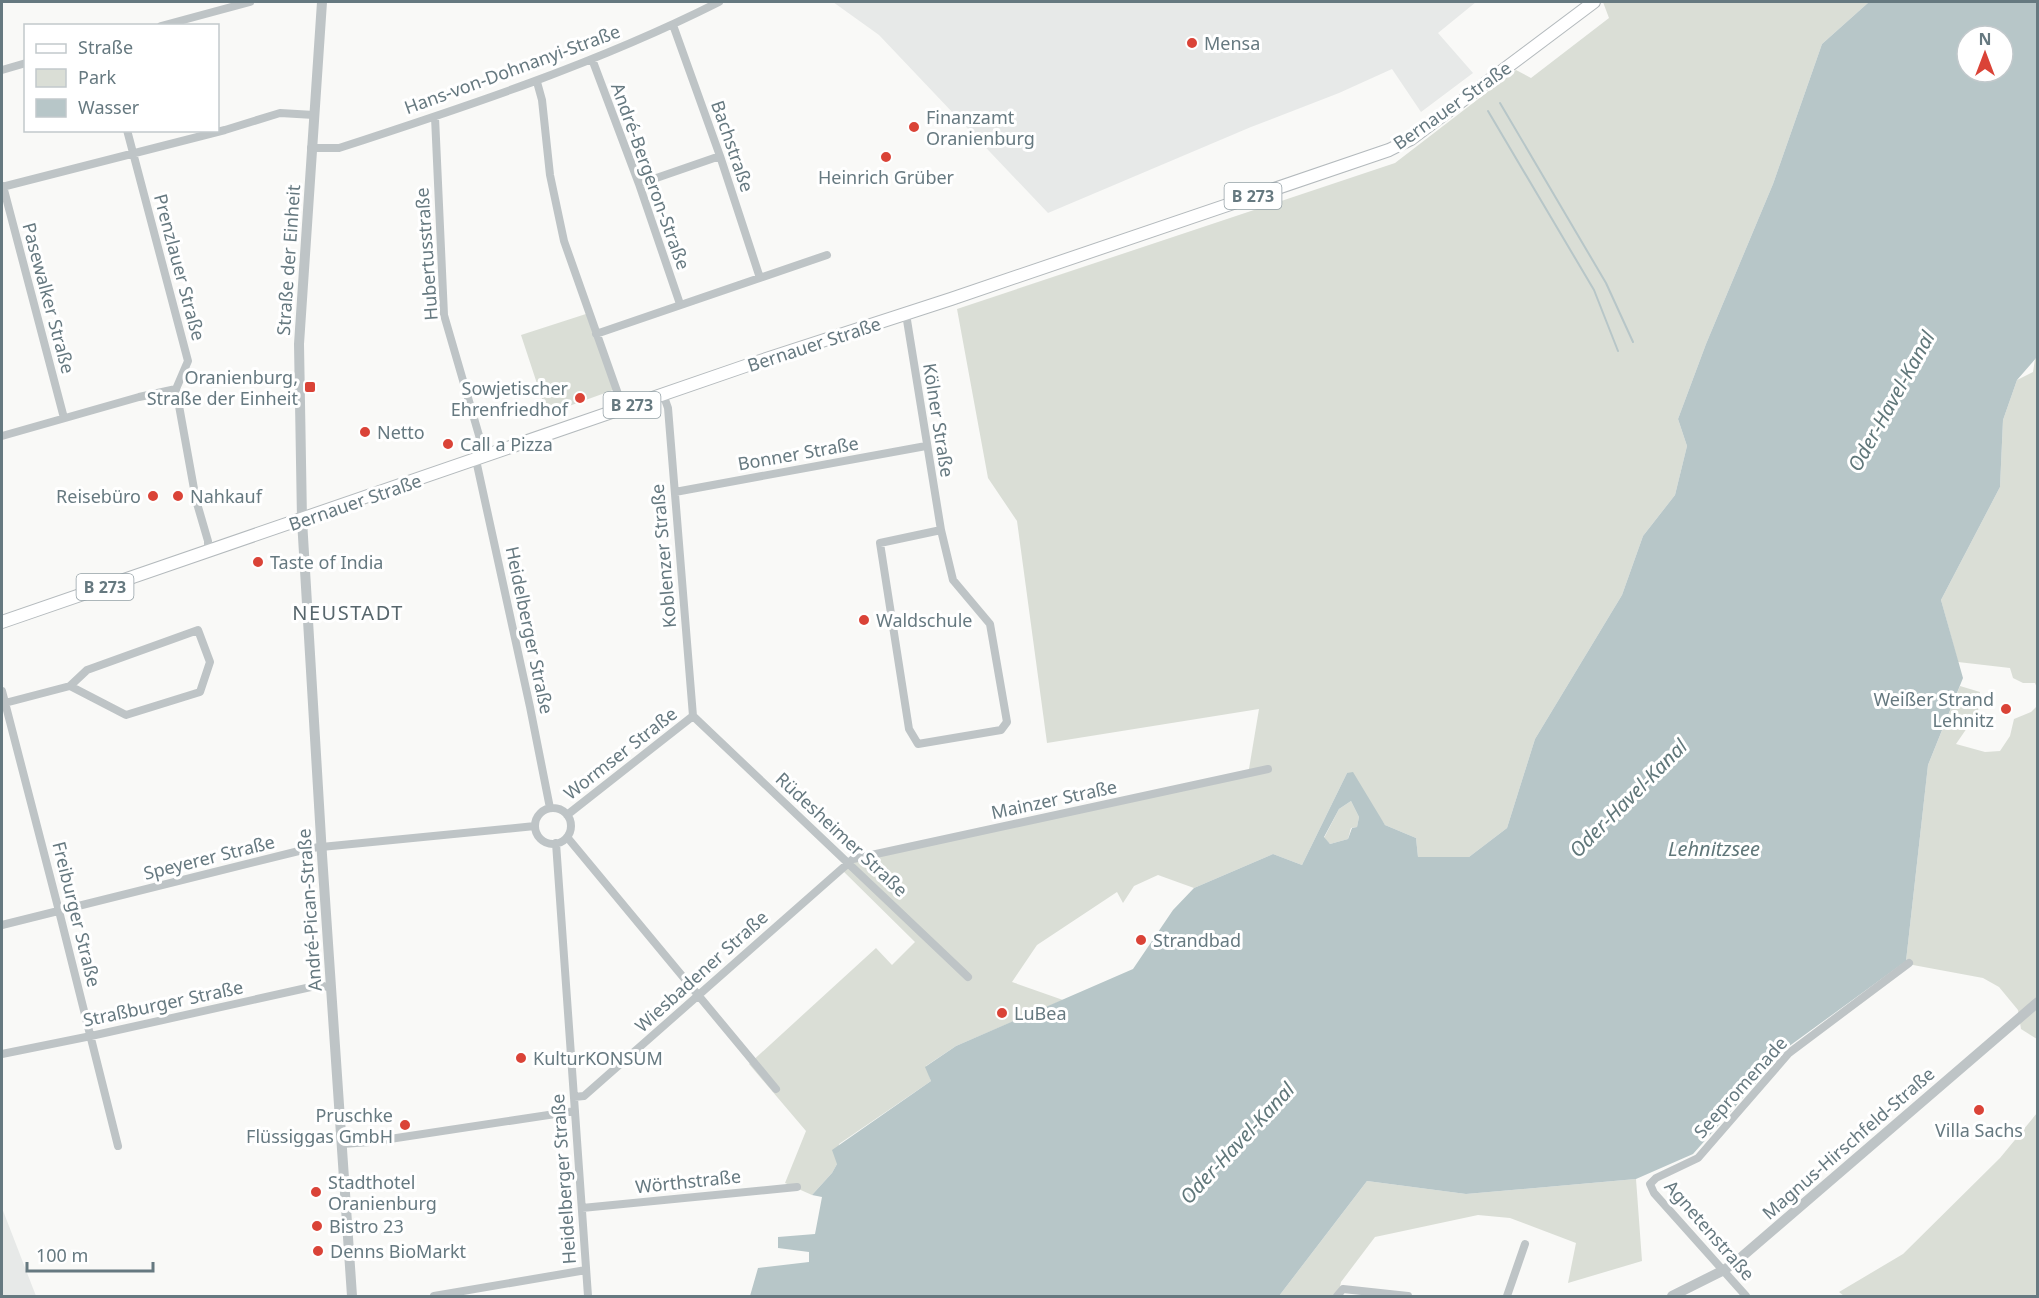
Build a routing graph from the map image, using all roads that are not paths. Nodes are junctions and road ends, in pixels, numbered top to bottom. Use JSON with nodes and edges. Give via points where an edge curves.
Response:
{"nodes":[{"id":1,"x":250,"y":2,"type":"edge"},
{"id":2,"x":322,"y":2,"type":"edge"},
{"id":3,"x":719,"y":2,"type":"edge"},
{"id":4,"x":1594,"y":2,"type":"edge"},
{"id":5,"x":168,"y":24,"type":"edge"},
{"id":6,"x":673,"y":25,"type":"junction"},
{"id":7,"x":592,"y":59,"type":"junction"},
{"id":8,"x":24,"y":64,"type":"edge"},
{"id":9,"x":2,"y":70,"type":"edge"},
{"id":10,"x":537,"y":82,"type":"junction"},
{"id":11,"x":314,"y":115,"type":"junction"},
{"id":12,"x":435,"y":117,"type":"junction"},
{"id":13,"x":128,"y":132,"type":"edge"},
{"id":14,"x":217,"y":132,"type":"edge"},
{"id":15,"x":219,"y":132,"type":"edge"},
{"id":16,"x":311,"y":148,"type":"junction"},
{"id":17,"x":133,"y":154,"type":"junction"},
{"id":18,"x":720,"y":156,"type":"junction"},
{"id":19,"x":639,"y":184,"type":"junction"},
{"id":20,"x":2,"y":187,"type":"edge"},
{"id":21,"x":827,"y":255,"type":"dead end"},
{"id":22,"x":760,"y":278,"type":"junction"},
{"id":23,"x":680,"y":304,"type":"junction"},
{"id":24,"x":906,"y":314,"type":"junction"},
{"id":25,"x":596,"y":334,"type":"junction"},
{"id":26,"x":176,"y":389,"type":"junction"},
{"id":27,"x":663,"y":394,"type":"junction"},
{"id":28,"x":623,"y":408,"type":"junction"},
{"id":29,"x":64,"y":418,"type":"junction"},
{"id":30,"x":2,"y":436,"type":"edge"},
{"id":31,"x":926,"y":446,"type":"junction"},
{"id":32,"x":481,"y":458,"type":"junction"},
{"id":33,"x":675,"y":492,"type":"junction"},
{"id":34,"x":302,"y":520,"type":"junction"},
{"id":35,"x":941,"y":530,"type":"junction"},
{"id":36,"x":208,"y":552,"type":"junction"},
{"id":37,"x":2,"y":622,"type":"edge"},
{"id":38,"x":70,"y":686,"type":"junction"},
{"id":39,"x":2,"y":691,"type":"edge"},
{"id":40,"x":5,"y":703,"type":"junction"},
{"id":41,"x":693,"y":716,"type":"junction"},
{"id":42,"x":1268,"y":769,"type":"dead end"},
{"id":43,"x":550,"y":808,"type":"junction"},
{"id":44,"x":567,"y":815,"type":"junction"},
{"id":45,"x":535,"y":826,"type":"junction"},
{"id":46,"x":567,"y":837,"type":"junction"},
{"id":47,"x":556,"y":843,"type":"junction"},
{"id":48,"x":322,"y":848,"type":"junction"},
{"id":49,"x":848,"y":862,"type":"junction"},
{"id":50,"x":59,"y":911,"type":"junction"},
{"id":51,"x":2,"y":925,"type":"edge"},
{"id":52,"x":1909,"y":963,"type":"dead end"},
{"id":53,"x":968,"y":977,"type":"dead end"},
{"id":54,"x":331,"y":988,"type":"junction"},
{"id":55,"x":698,"y":995,"type":"junction"},
{"id":56,"x":2037,"y":1002,"type":"edge"},
{"id":57,"x":91,"y":1036,"type":"junction"},
{"id":58,"x":2,"y":1054,"type":"edge"},
{"id":59,"x":776,"y":1089,"type":"dead end"},
{"id":60,"x":574,"y":1097,"type":"junction"},
{"id":61,"x":575,"y":1111,"type":"junction"},
{"id":62,"x":342,"y":1144,"type":"junction"},
{"id":63,"x":118,"y":1146,"type":"dead end"},
{"id":64,"x":1650,"y":1184,"type":"joint"},
{"id":65,"x":797,"y":1187,"type":"dead end"},
{"id":66,"x":582,"y":1208,"type":"junction"},
{"id":67,"x":1525,"y":1244,"type":"dead end"},
{"id":68,"x":586,"y":1270,"type":"junction"},
{"id":69,"x":1724,"y":1270,"type":"junction"},
{"id":70,"x":1340,"y":1293,"type":"edge"},
{"id":71,"x":352,"y":1296,"type":"edge"},
{"id":72,"x":434,"y":1296,"type":"edge"},
{"id":73,"x":588,"y":1296,"type":"edge"},
{"id":74,"x":1408,"y":1296,"type":"edge"},
{"id":75,"x":1507,"y":1296,"type":"edge"},
{"id":76,"x":1672,"y":1296,"type":"edge"},
{"id":77,"x":1746,"y":1296,"type":"edge"}],
"edges":[{"from":1,"to":5,"type":"street"},
{"from":2,"to":11,"type":"street","name":"Straße der Einheit"},
{"from":3,"to":6,"type":"street","name":"Hans-von-Dohnanyi-Straße"},
{"from":4,"to":24,"type":"main road","name":"Bernauer Straße","number":"B 273","via":[[1411,139],[1389,150]]},
{"from":6,"to":7,"type":"street","name":"Hans-von-Dohnanyi-Straße"},
{"from":6,"to":18,"type":"street","name":"Bachstraße"},
{"from":7,"to":10,"type":"street","name":"Hans-von-Dohnanyi-Straße"},
{"from":7,"to":19,"type":"street","name":"André-Bergeron-Straße"},
{"from":8,"to":9,"type":"street"},
{"from":10,"to":12,"type":"street","name":"Hans-von-Dohnanyi-Straße"},
{"from":10,"to":25,"type":"street","via":[[550,176],[564,240]]},
{"from":11,"to":15,"type":"street","via":[[280,113]]},
{"from":11,"to":16,"type":"street","name":"Straße der Einheit"},
{"from":12,"to":16,"type":"street","name":"Hans-von-Dohnanyi-Straße","via":[[339,148]]},
{"from":12,"to":32,"type":"street","name":"Hubertusstraße","via":[[444,315]]},
{"from":13,"to":17,"type":"street","name":"Prenzlauer Straße"},
{"from":14,"to":17,"type":"street"},
{"from":16,"to":34,"type":"street","name":"Straße der Einheit","via":[[299,344]]},
{"from":17,"to":20,"type":"street"},
{"from":17,"to":26,"type":"street","name":"Prenzlauer Straße","via":[[188,361]]},
{"from":18,"to":19,"type":"street"},
{"from":18,"to":22,"type":"street","name":"Bachstraße"},
{"from":19,"to":23,"type":"street","name":"André-Bergeron-Straße"},
{"from":20,"to":29,"type":"street","name":"Pasewalker Straße"},
{"from":21,"to":22,"type":"street"},
{"from":22,"to":23,"type":"street"},
{"from":23,"to":25,"type":"street"},
{"from":24,"to":27,"type":"main road","name":"Bernauer Straße","number":"B 273"},
{"from":24,"to":31,"type":"street","name":"Kölner Straße"},
{"from":25,"to":28,"type":"street"},
{"from":26,"to":29,"type":"street"},
{"from":26,"to":36,"type":"street"},
{"from":27,"to":28,"type":"main road","name":"Bernauer Straße","number":"B 273"},
{"from":27,"to":33,"type":"street","name":"Koblenzer Straße","via":[[668,408]]},
{"from":28,"to":32,"type":"main road","name":"Bernauer Straße","number":"B 273"},
{"from":29,"to":30,"type":"street"},
{"from":31,"to":33,"type":"street","name":"Bonner Straße"},
{"from":31,"to":35,"type":"street","name":"Kölner Straße"},
{"from":32,"to":34,"type":"main road","name":"Bernauer Straße","number":"B 273"},
{"from":32,"to":43,"type":"street","name":"Heidelberger Straße"},
{"from":33,"to":41,"type":"street","name":"Koblenzer Straße"},
{"from":34,"to":36,"type":"main road","name":"Bernauer Straße","number":"B 273"},
{"from":34,"to":48,"type":"street","name":"André-Pican-Straße"},
{"from":35,"to":35,"type":"street","name":"Kölner Straße","via":[[880,543],[909,729],[918,744],[1001,730],[1006,722],[990,624],[953,580]]},
{"from":36,"to":37,"type":"main road","name":"Bernauer Straße","number":"B 273"},
{"from":38,"to":38,"type":"street","via":[[126,715],[200,692],[210,662],[198,630],[87,670]]},
{"from":38,"to":40,"type":"street"},
{"from":39,"to":40,"type":"street","name":"Freiburger Straße"},
{"from":40,"to":50,"type":"street","name":"Freiburger Straße"},
{"from":41,"to":44,"type":"street","name":"Wormser Straße"},
{"from":41,"to":49,"type":"street","name":"Rüdesheimer Straße"},
{"from":42,"to":49,"type":"street","name":"Mainzer Straße"},
{"from":43,"to":44,"type":"street"},
{"from":43,"to":45,"type":"street","via":[[542,811]]},
{"from":44,"to":46,"type":"street","via":[[571,826]]},
{"from":45,"to":47,"type":"street","via":[[544,842]]},
{"from":45,"to":48,"type":"street","name":"Speyerer Straße"},
{"from":46,"to":47,"type":"street"},
{"from":46,"to":55,"type":"street"},
{"from":47,"to":60,"type":"street","name":"Heidelberger Straße"},
{"from":48,"to":50,"type":"street","name":"Speyerer Straße"},
{"from":48,"to":54,"type":"street","name":"André-Pican-Straße"},
{"from":49,"to":53,"type":"street","name":"Rüdesheimer Straße"},
{"from":49,"to":55,"type":"street","name":"Wiesbadener Straße"},
{"from":50,"to":51,"type":"street","name":"Speyerer Straße"},
{"from":50,"to":57,"type":"street","name":"Freiburger Straße"},
{"from":52,"to":64,"type":"street","name":"Seepromenade","via":[[1790,1053],[1698,1158]]},
{"from":54,"to":57,"type":"street","name":"Straßburger Straße","via":[[320,985]]},
{"from":54,"to":62,"type":"street","name":"André-Pican-Straße"},
{"from":55,"to":59,"type":"street"},
{"from":55,"to":60,"type":"street","name":"Wiesbadener Straße","via":[[584,1096]]},
{"from":56,"to":69,"type":"street","name":"Magnus-Hirschfeld-Straße"},
{"from":57,"to":58,"type":"street","name":"Straßburger Straße"},
{"from":57,"to":63,"type":"street","name":"Freiburger Straße"},
{"from":60,"to":61,"type":"street","name":"Heidelberger Straße"},
{"from":61,"to":62,"type":"street"},
{"from":61,"to":66,"type":"street","name":"Heidelberger Straße"},
{"from":62,"to":71,"type":"street","name":"André-Pican-Straße"},
{"from":64,"to":69,"type":"street","name":"Agnetenstraße"},
{"from":65,"to":66,"type":"street","name":"Wörthstraße"},
{"from":66,"to":68,"type":"street","name":"Heidelberger Straße"},
{"from":67,"to":75,"type":"street"},
{"from":68,"to":72,"type":"street"},
{"from":68,"to":73,"type":"street","name":"Heidelberger Straße"},
{"from":69,"to":76,"type":"street","name":"Magnus-Hirschfeld-Straße"},
{"from":69,"to":77,"type":"street","name":"Agnetenstraße"},
{"from":70,"to":74,"type":"street"}]}
